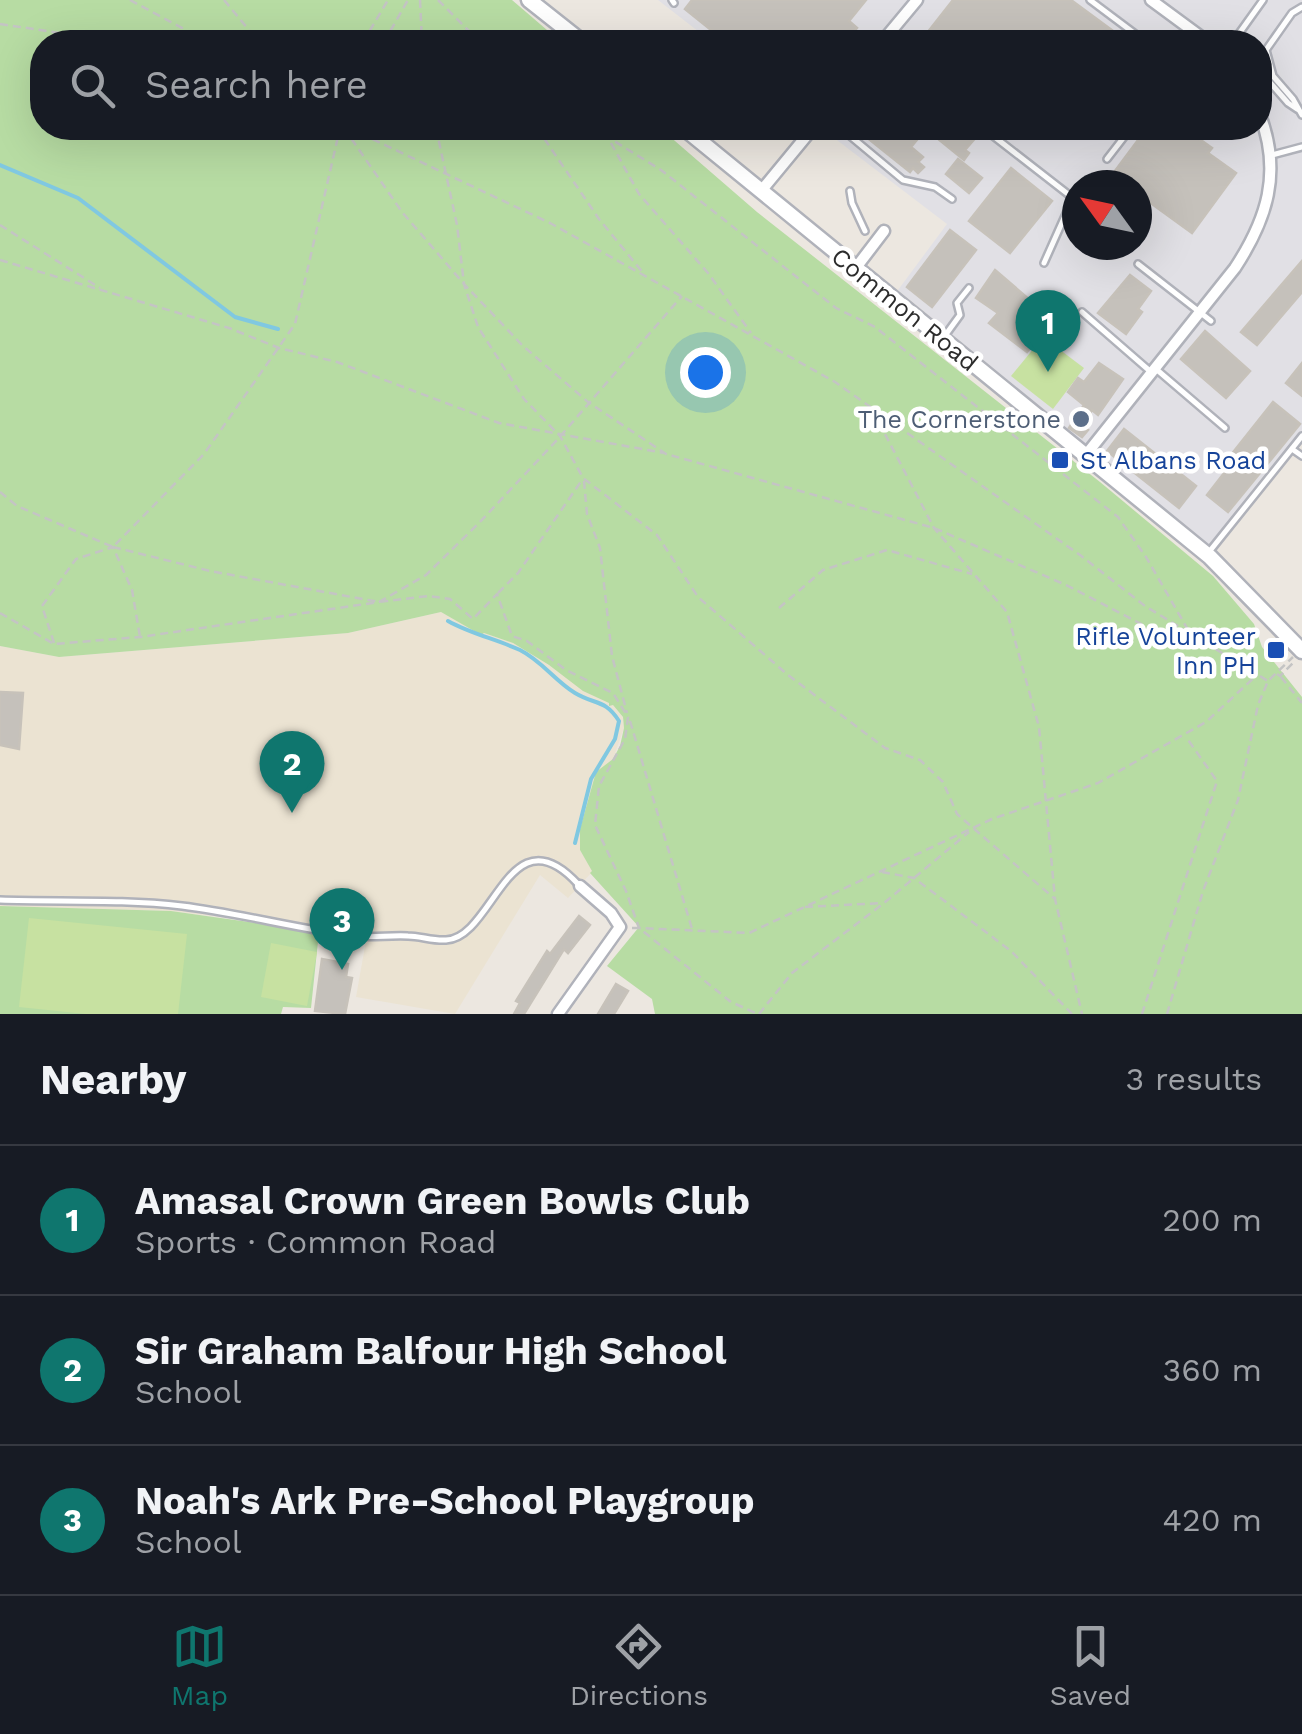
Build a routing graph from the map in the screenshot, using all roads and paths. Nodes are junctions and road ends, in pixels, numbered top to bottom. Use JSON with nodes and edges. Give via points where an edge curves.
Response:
{"nodes":[{"id":1,"x":130,"y":0,"type":"edge"},
{"id":2,"x":224,"y":0,"type":"edge"},
{"id":3,"x":388,"y":0,"type":"edge"},
{"id":4,"x":408,"y":0,"type":"edge"},
{"id":5,"x":420,"y":0,"type":"edge"},
{"id":6,"x":438,"y":0,"type":"edge"},
{"id":7,"x":529,"y":0,"type":"edge"},
{"id":8,"x":917,"y":0,"type":"edge"},
{"id":9,"x":1090,"y":0,"type":"edge"},
{"id":10,"x":1151,"y":0,"type":"edge"},
{"id":11,"x":1263,"y":0,"type":"edge"},
{"id":12,"x":1301,"y":3,"type":"edge"},
{"id":13,"x":0,"y":24,"type":"edge"},
{"id":14,"x":40,"y":30,"type":"edge"},
{"id":15,"x":186,"y":30,"type":"edge"},
{"id":16,"x":249,"y":30,"type":"edge"},
{"id":17,"x":370,"y":30,"type":"edge"},
{"id":18,"x":391,"y":30,"type":"edge"},
{"id":19,"x":421,"y":30,"type":"edge"},
{"id":20,"x":468,"y":30,"type":"edge"},
{"id":21,"x":567,"y":30,"type":"edge"},
{"id":22,"x":892,"y":30,"type":"edge"},
{"id":23,"x":1130,"y":30,"type":"edge"},
{"id":24,"x":1188,"y":30,"type":"edge"},
{"id":25,"x":1242,"y":30,"type":"edge"},
{"id":26,"x":1272,"y":41,"type":"edge"},
{"id":27,"x":1272,"y":70,"type":"edge"},
{"id":28,"x":1272,"y":85,"type":"edge"},
{"id":29,"x":1301,"y":113,"type":"edge"},
{"id":30,"x":341,"y":140,"type":"edge"},
{"id":31,"x":352,"y":140,"type":"edge"},
{"id":32,"x":372,"y":140,"type":"edge"},
{"id":33,"x":439,"y":140,"type":"edge"},
{"id":34,"x":544,"y":140,"type":"edge"},
{"id":35,"x":608,"y":140,"type":"edge"},
{"id":36,"x":699,"y":140,"type":"edge"},
{"id":37,"x":803,"y":140,"type":"edge"},
{"id":38,"x":857,"y":140,"type":"edge"},
{"id":39,"x":998,"y":140,"type":"edge"},
{"id":40,"x":1122,"y":140,"type":"edge"},
{"id":41,"x":1267,"y":140,"type":"edge"},
{"id":42,"x":610,"y":142,"type":"junction"},
{"id":43,"x":1302,"y":147,"type":"edge"},
{"id":44,"x":1271,"y":155,"type":"junction"},
{"id":45,"x":1108,"y":159,"type":"dead end"},
{"id":46,"x":447,"y":172,"type":"junction"},
{"id":47,"x":761,"y":191,"type":"junction"},
{"id":48,"x":850,"y":191,"type":"dead end"},
{"id":49,"x":952,"y":199,"type":"dead end"},
{"id":50,"x":0,"y":226,"type":"edge"},
{"id":51,"x":864,"y":231,"type":"joint"},
{"id":52,"x":0,"y":260,"type":"edge"},
{"id":53,"x":1044,"y":264,"type":"dead end"},
{"id":54,"x":1138,"y":264,"type":"dead end"},
{"id":55,"x":855,"y":269,"type":"junction"},
{"id":56,"x":645,"y":275,"type":"junction"},
{"id":57,"x":464,"y":284,"type":"junction"},
{"id":58,"x":969,"y":288,"type":"dead end"},
{"id":59,"x":105,"y":291,"type":"junction"},
{"id":60,"x":683,"y":295,"type":"junction"},
{"id":61,"x":1082,"y":312,"type":"dead end"},
{"id":62,"x":1200,"y":312,"type":"junction"},
{"id":63,"x":1211,"y":321,"type":"dead end"},
{"id":64,"x":752,"y":334,"type":"junction"},
{"id":65,"x":942,"y":340,"type":"junction"},
{"id":66,"x":279,"y":348,"type":"junction"},
{"id":67,"x":1152,"y":370,"type":"junction"},
{"id":68,"x":588,"y":402,"type":"junction"},
{"id":69,"x":872,"y":408,"type":"junction"},
{"id":70,"x":1225,"y":428,"type":"dead end"},
{"id":71,"x":560,"y":436,"type":"junction"},
{"id":72,"x":1302,"y":436,"type":"edge"},
{"id":73,"x":1292,"y":449,"type":"junction"},
{"id":74,"x":666,"y":454,"type":"junction"},
{"id":75,"x":1085,"y":456,"type":"junction"},
{"id":76,"x":1302,"y":456,"type":"edge"},
{"id":77,"x":583,"y":478,"type":"junction"},
{"id":78,"x":0,"y":492,"type":"edge"},
{"id":79,"x":934,"y":528,"type":"junction"},
{"id":80,"x":113,"y":547,"type":"junction"},
{"id":81,"x":1207,"y":554,"type":"junction"},
{"id":82,"x":975,"y":575,"type":"junction"},
{"id":83,"x":498,"y":594,"type":"junction"},
{"id":84,"x":378,"y":602,"type":"junction"},
{"id":85,"x":779,"y":608,"type":"dead end"},
{"id":86,"x":0,"y":613,"type":"edge"},
{"id":87,"x":1192,"y":636,"type":"junction"},
{"id":88,"x":140,"y":637,"type":"junction"},
{"id":89,"x":54,"y":644,"type":"junction"},
{"id":90,"x":1302,"y":652,"type":"edge"},
{"id":91,"x":1278,"y":674,"type":"junction"},
{"id":92,"x":1258,"y":677,"type":"junction"},
{"id":93,"x":1268,"y":682,"type":"junction"},
{"id":94,"x":1302,"y":703,"type":"edge"},
{"id":95,"x":628,"y":717,"type":"junction"},
{"id":96,"x":1184,"y":735,"type":"junction"},
{"id":97,"x":1045,"y":801,"type":"junction"},
{"id":98,"x":973,"y":828,"type":"junction"},
{"id":99,"x":880,"y":872,"type":"junction"},
{"id":100,"x":914,"y":878,"type":"junction"},
{"id":101,"x":580,"y":886,"type":"joint"},
{"id":102,"x":1055,"y":899,"type":"junction"},
{"id":103,"x":0,"y":900,"type":"edge"},
{"id":104,"x":884,"y":903,"type":"junction"},
{"id":105,"x":804,"y":907,"type":"junction"},
{"id":106,"x":620,"y":927,"type":"junction"},
{"id":107,"x":639,"y":928,"type":"junction"},
{"id":108,"x":692,"y":930,"type":"junction"},
{"id":109,"x":558,"y":1014,"type":"edge"},
{"id":110,"x":758,"y":1014,"type":"edge"},
{"id":111,"x":1072,"y":1014,"type":"edge"},
{"id":112,"x":1082,"y":1014,"type":"edge"},
{"id":113,"x":1142,"y":1014,"type":"edge"},
{"id":114,"x":1167,"y":1014,"type":"edge"}],
"edges":[{"from":1,"to":15,"type":"path"},
{"from":2,"to":16,"type":"path"},
{"from":3,"to":17,"type":"path"},
{"from":4,"to":18,"type":"path"},
{"from":5,"to":19,"type":"path"},
{"from":6,"to":20,"type":"path"},
{"from":7,"to":21,"type":"street"},
{"from":8,"to":22,"type":"street"},
{"from":9,"to":23,"type":"lane"},
{"from":10,"to":24,"type":"street"},
{"from":11,"to":25,"type":"lane"},
{"from":12,"to":26,"type":"lane"},
{"from":13,"to":14,"type":"path"},
{"from":27,"to":29,"type":"lane"},
{"from":28,"to":29,"type":"lane"},
{"from":30,"to":66,"type":"path","via":[[295,324]]},
{"from":31,"to":57,"type":"path"},
{"from":32,"to":46,"type":"path"},
{"from":33,"to":46,"type":"path"},
{"from":34,"to":56,"type":"path"},
{"from":35,"to":42,"type":"path"},
{"from":36,"to":47,"type":"street","name":"Common Road"},
{"from":37,"to":47,"type":"street"},
{"from":38,"to":49,"type":"lane","via":[[903,180]]},
{"from":39,"to":53,"type":"lane","via":[[1073,198]]},
{"from":40,"to":45,"type":"lane"},
{"from":41,"to":44,"type":"street"},
{"from":42,"to":64,"type":"path","via":[[639,194]]},
{"from":42,"to":87,"type":"path","via":[[661,170],[836,308],[875,327],[1118,517]]},
{"from":43,"to":44,"type":"lane"},
{"from":44,"to":62,"type":"street","via":[[1268,201],[1256,236]]},
{"from":46,"to":56,"type":"path"},
{"from":46,"to":57,"type":"path"},
{"from":47,"to":55,"type":"street","name":"Common Road"},
{"from":48,"to":51,"type":"lane"},
{"from":50,"to":59,"type":"path"},
{"from":51,"to":55,"type":"street","via":[[880,235]]},
{"from":52,"to":59,"type":"path"},
{"from":54,"to":62,"type":"lane"},
{"from":55,"to":65,"type":"street","name":"Common Road"},
{"from":56,"to":60,"type":"path"},
{"from":57,"to":68,"type":"path"},
{"from":57,"to":71,"type":"path","via":[[478,327],[524,400]]},
{"from":58,"to":65,"type":"lane"},
{"from":59,"to":66,"type":"path"},
{"from":60,"to":64,"type":"path"},
{"from":60,"to":68,"type":"path"},
{"from":61,"to":67,"type":"lane"},
{"from":62,"to":63,"type":"lane"},
{"from":62,"to":67,"type":"street"},
{"from":64,"to":69,"type":"path"},
{"from":65,"to":75,"type":"street","name":"Common Road"},
{"from":66,"to":71,"type":"path","via":[[338,362],[499,423]]},
{"from":66,"to":80,"type":"path","via":[[204,454]]},
{"from":67,"to":70,"type":"lane"},
{"from":67,"to":75,"type":"street","via":[[1135,403]]},
{"from":68,"to":71,"type":"path"},
{"from":68,"to":74,"type":"path"},
{"from":69,"to":79,"type":"path"},
{"from":69,"to":87,"type":"path"},
{"from":71,"to":74,"type":"path"},
{"from":71,"to":77,"type":"path"},
{"from":71,"to":84,"type":"path","via":[[426,574]]},
{"from":72,"to":73,"type":"lane"},
{"from":73,"to":76,"type":"lane"},
{"from":73,"to":81,"type":"lane"},
{"from":74,"to":79,"type":"path"},
{"from":75,"to":81,"type":"street","name":"Common Road"},
{"from":77,"to":83,"type":"path"},
{"from":77,"to":95,"type":"path"},
{"from":77,"to":98,"type":"path","via":[[657,535],[698,598],[788,675],[885,748],[920,760]]},
{"from":78,"to":80,"type":"path","via":[[17,506]]},
{"from":79,"to":82,"type":"path"},
{"from":79,"to":87,"type":"path","via":[[1151,630]]},
{"from":80,"to":84,"type":"path"},
{"from":80,"to":88,"type":"path","via":[[132,590]]},
{"from":80,"to":89,"type":"path","via":[[76,559],[42,606]]},
{"from":81,"to":90,"type":"street","name":"Common Road"},
{"from":82,"to":85,"type":"path","via":[[886,550],[823,570]]},
{"from":82,"to":97,"type":"path","via":[[1007,612],[1039,728]]},
{"from":83,"to":84,"type":"path","via":[[473,619],[450,599]]},
{"from":83,"to":95,"type":"path","via":[[512,636],[613,694]]},
{"from":84,"to":88,"type":"path"},
{"from":86,"to":89,"type":"path"},
{"from":87,"to":92,"type":"path"},
{"from":88,"to":89,"type":"path"},
{"from":90,"to":91,"type":"path"},
{"from":91,"to":93,"type":"path"},
{"from":91,"to":94,"type":"path"},
{"from":92,"to":93,"type":"path"},
{"from":92,"to":96,"type":"path"},
{"from":93,"to":114,"type":"path","via":[[1238,800]]},
{"from":95,"to":107,"type":"path","via":[[625,740],[599,786],[594,826]]},
{"from":95,"to":108,"type":"path"},
{"from":96,"to":97,"type":"path","via":[[1098,783]]},
{"from":96,"to":113,"type":"path","via":[[1217,782]]},
{"from":97,"to":98,"type":"path"},
{"from":97,"to":102,"type":"path"},
{"from":98,"to":99,"type":"path"},
{"from":98,"to":100,"type":"path"},
{"from":98,"to":102,"type":"path"},
{"from":99,"to":100,"type":"path"},
{"from":99,"to":105,"type":"path"},
{"from":100,"to":104,"type":"path"},
{"from":100,"to":111,"type":"path","via":[[1012,951]]},
{"from":101,"to":103,"type":"lane","via":[[548,863],[529,862],[512,873],[464,935],[447,941],[357,936],[181,906]]},
{"from":101,"to":106,"type":"street"},
{"from":102,"to":112,"type":"path"},
{"from":104,"to":105,"type":"path"},
{"from":104,"to":110,"type":"path","via":[[792,972]]},
{"from":105,"to":108,"type":"path","via":[[749,933]]},
{"from":106,"to":107,"type":"path"},
{"from":106,"to":109,"type":"street"},
{"from":107,"to":108,"type":"path"},
{"from":107,"to":110,"type":"path","via":[[731,1002]]}]}
